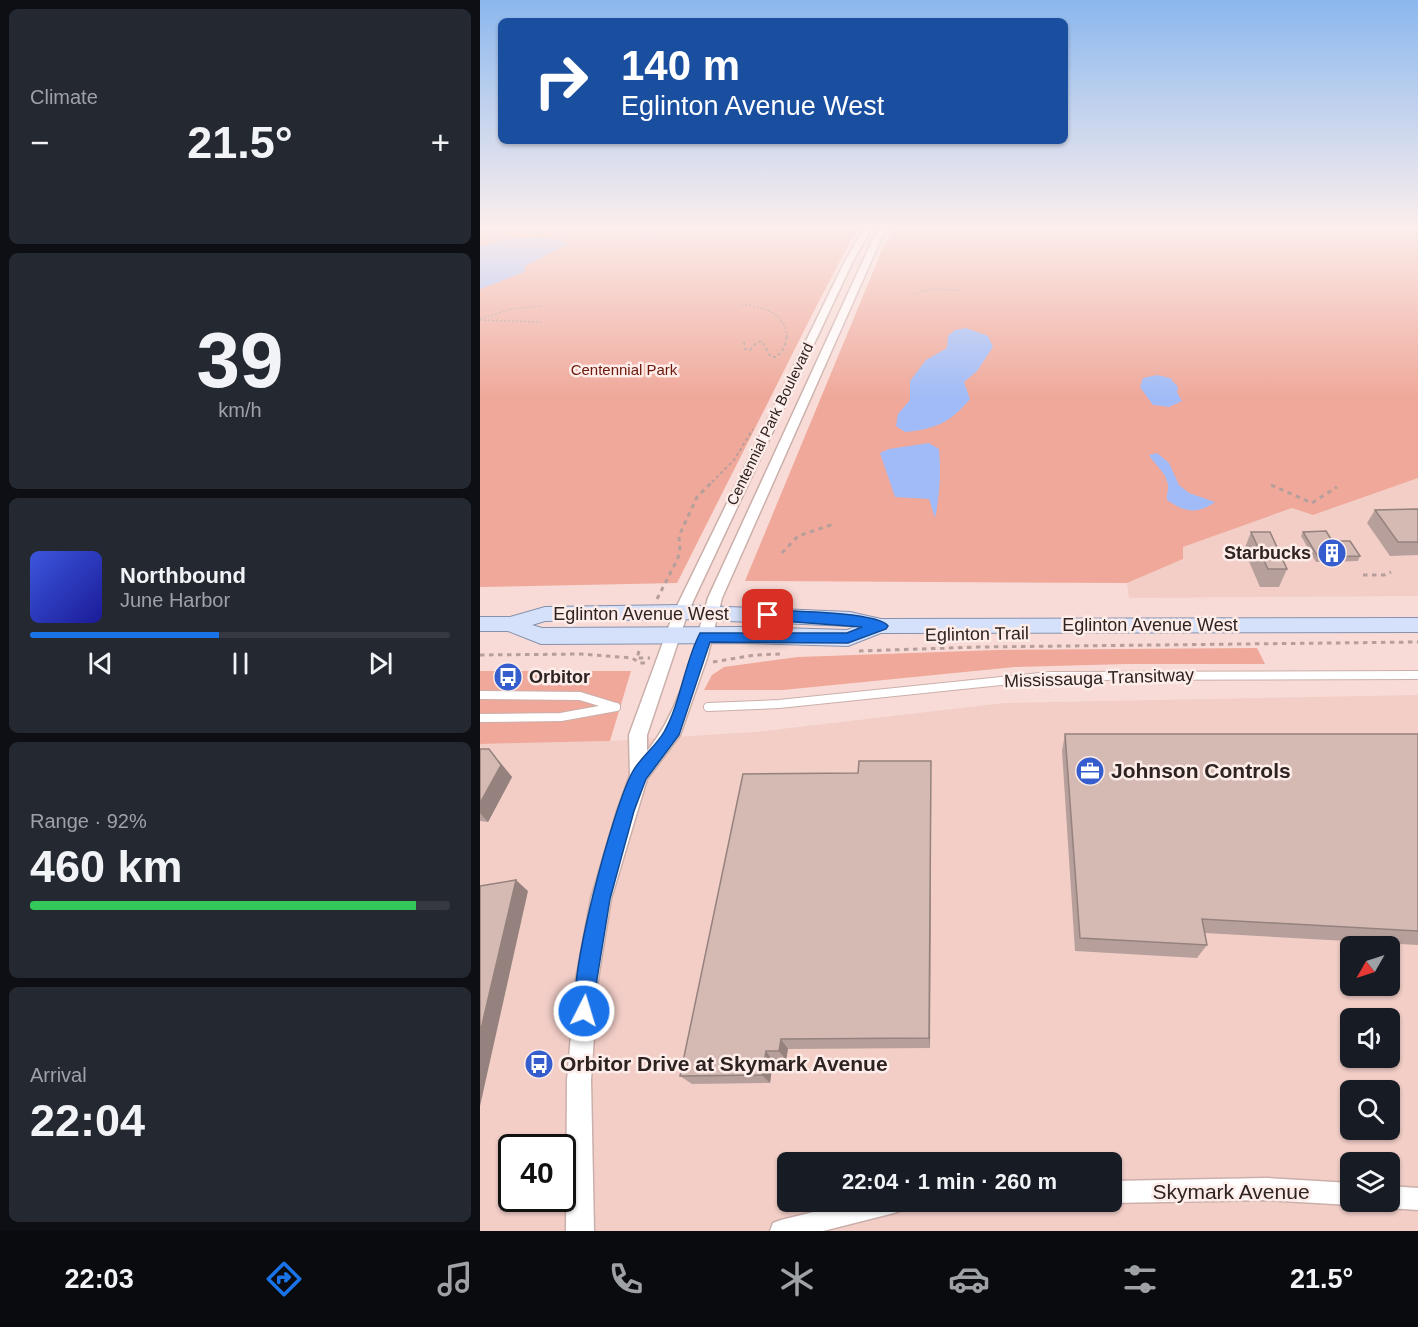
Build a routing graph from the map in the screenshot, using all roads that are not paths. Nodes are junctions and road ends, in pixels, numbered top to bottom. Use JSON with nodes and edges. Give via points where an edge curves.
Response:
{"nodes":[{"id":1,"x":838,"y":282,"type":"edge"},
{"id":2,"x":858,"y":282,"type":"edge"},
{"id":3,"x":832,"y":294,"type":"junction"},
{"id":4,"x":852,"y":295,"type":"junction"},
{"id":5,"x":480,"y":624,"type":"edge"},
{"id":6,"x":676,"y":625,"type":"junction"},
{"id":7,"x":708,"y":625,"type":"junction"},
{"id":8,"x":1418,"y":625,"type":"edge"},
{"id":9,"x":1418,"y":675,"type":"edge"},
{"id":10,"x":480,"y":695,"type":"edge"},
{"id":11,"x":708,"y":707,"type":"dead end"},
{"id":12,"x":480,"y":718,"type":"edge"},
{"id":13,"x":639,"y":776,"type":"junction"},
{"id":14,"x":1122,"y":1192,"type":"edge"},
{"id":15,"x":1340,"y":1193,"type":"edge"},
{"id":16,"x":1400,"y":1198,"type":"edge"},
{"id":17,"x":1418,"y":1199,"type":"edge"},
{"id":18,"x":855,"y":1212,"type":"edge"},
{"id":19,"x":580,"y":1231,"type":"edge"},
{"id":20,"x":781,"y":1231,"type":"edge"}],
"edges":[{"from":1,"to":3,"type":"street","name":"Centennial Park Boulevard"},
{"from":2,"to":4,"type":"street","name":"Centennial Park Boulevard"},
{"from":3,"to":4,"type":"street"},
{"from":3,"to":6,"type":"street","name":"Centennial Park Boulevard"},
{"from":4,"to":7,"type":"street","name":"Centennial Park Boulevard","via":[[724,577]]},
{"from":5,"to":6,"type":"main road","name":"Eglinton Avenue West","via":[[510,624],[541,636]]},
{"from":6,"to":7,"type":"main road","name":"Eglinton Avenue West"},
{"from":6,"to":13,"type":"street","name":"Centennial Park Boulevard","via":[[638,735]]},
{"from":7,"to":8,"type":"main road","name":"Eglinton Avenue West","via":[[848,638],[881,626]]},
{"from":7,"to":13,"type":"street","name":"Centennial Park Boulevard","via":[[671,735]]},
{"from":9,"to":11,"type":"lane","name":"Mississauga Transitway","via":[[1050,676],[779,704]]},
{"from":10,"to":12,"type":"lane","via":[[580,696],[616,707],[561,717]]},
{"from":13,"to":19,"type":"street","via":[[601,899],[587,979],[579,1080]]},
{"from":14,"to":15,"type":"street","name":"Skymark Avenue","via":[[1266,1188]]},
{"from":16,"to":17,"type":"street"},
{"from":18,"to":20,"type":"street"}]}
